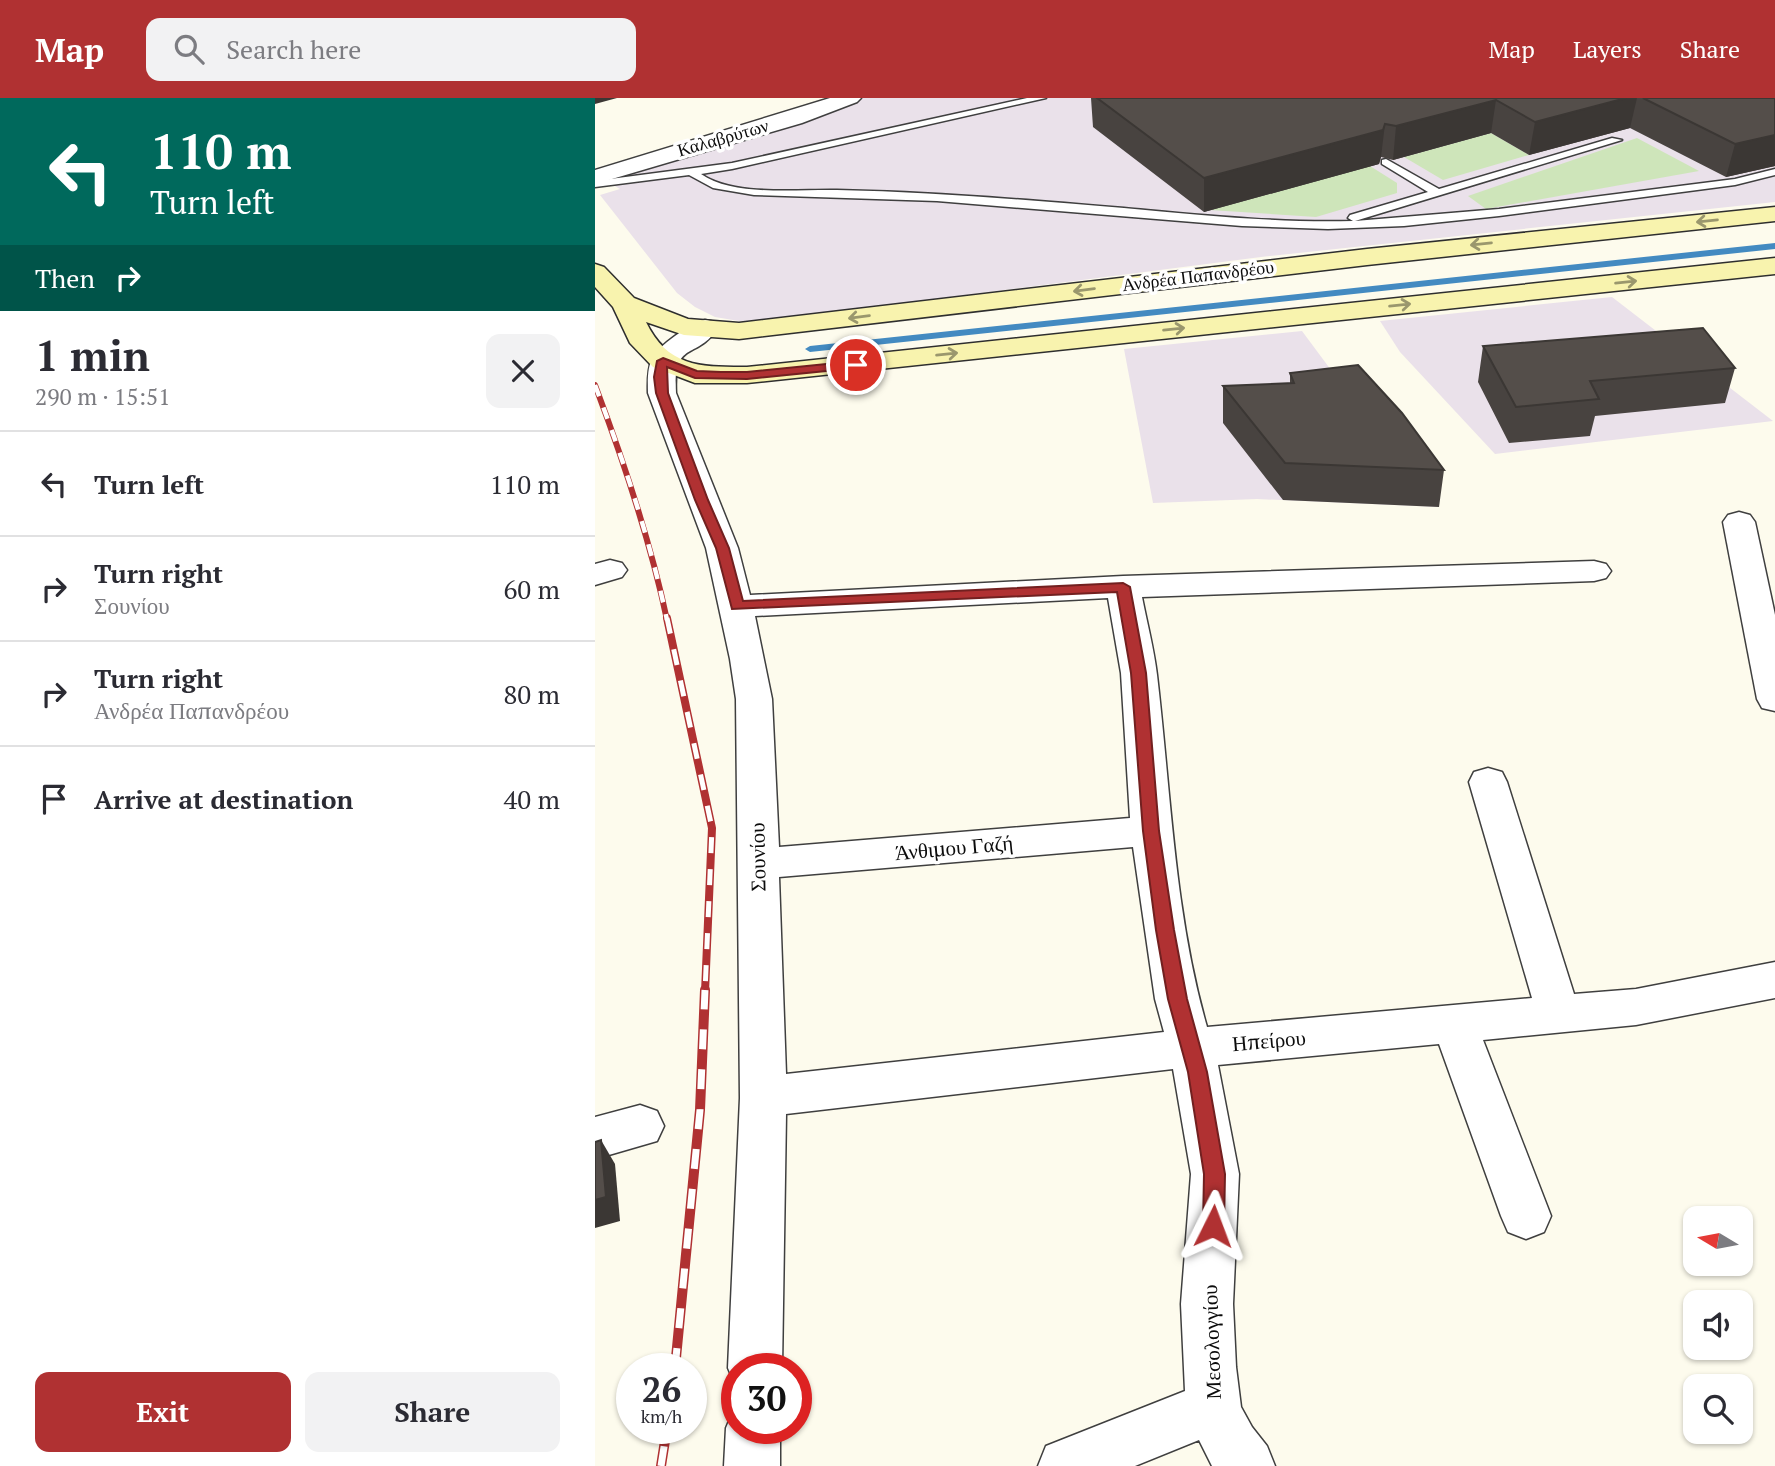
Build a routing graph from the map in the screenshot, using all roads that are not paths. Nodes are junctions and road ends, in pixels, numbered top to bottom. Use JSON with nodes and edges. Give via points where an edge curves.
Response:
{"nodes":[{"id":1,"x":1041,"y":98,"type":"edge"},
{"id":2,"x":834,"y":100,"type":"edge"},
{"id":3,"x":1616,"y":140,"type":"dead end"},
{"id":4,"x":1386,"y":162,"type":"edge"},
{"id":5,"x":1775,"y":172,"type":"edge"},
{"id":6,"x":694,"y":173,"type":"junction"},
{"id":7,"x":595,"y":177,"type":"edge"},
{"id":8,"x":595,"y":184,"type":"edge"},
{"id":9,"x":1438,"y":193,"type":"junction"},
{"id":10,"x":1775,"y":214,"type":"edge"},
{"id":11,"x":1327,"y":226,"type":"junction"},
{"id":12,"x":1775,"y":266,"type":"edge"},
{"id":13,"x":595,"y":272,"type":"edge"},
{"id":14,"x":625,"y":304,"type":"junction"},
{"id":15,"x":805,"y":323,"type":"junction"},
{"id":16,"x":705,"y":328,"type":"junction"},
{"id":17,"x":663,"y":361,"type":"junction"},
{"id":18,"x":805,"y":370,"type":"junction"},
{"id":19,"x":1739,"y":522,"type":"dead end"},
{"id":20,"x":1594,"y":571,"type":"dead end"},
{"id":21,"x":1123,"y":587,"type":"junction"},
{"id":22,"x":737,"y":606,"type":"junction"},
{"id":23,"x":1775,"y":699,"type":"edge"},
{"id":24,"x":1488,"y":782,"type":"dead end"},
{"id":25,"x":1151,"y":831,"type":"junction"},
{"id":26,"x":757,"y":864,"type":"junction"},
{"id":27,"x":1775,"y":980,"type":"edge"},
{"id":28,"x":1559,"y":1016,"type":"junction"},
{"id":29,"x":1455,"y":1025,"type":"junction"},
{"id":30,"x":1190,"y":1048,"type":"junction"},
{"id":31,"x":763,"y":1098,"type":"junction"},
{"id":32,"x":640,"y":1126,"type":"dead end"},
{"id":33,"x":595,"y":1138,"type":"edge"},
{"id":34,"x":1526,"y":1216,"type":"dead end"},
{"id":35,"x":755,"y":1353,"type":"edge"},
{"id":36,"x":1214,"y":1406,"type":"junction"},
{"id":37,"x":753,"y":1444,"type":"edge"},
{"id":38,"x":752,"y":1466,"type":"edge"},
{"id":39,"x":1066,"y":1466,"type":"edge"},
{"id":40,"x":1247,"y":1466,"type":"edge"}],
"edges":[{"from":1,"to":6,"type":"lane"},
{"from":2,"to":7,"type":"street","name":"Καλαβρύτων"},
{"from":3,"to":9,"type":"lane"},
{"from":4,"to":9,"type":"lane"},
{"from":5,"to":11,"type":"lane","via":[[1479,215]]},
{"from":6,"to":8,"type":"lane"},
{"from":6,"to":11,"type":"lane","via":[[718,185],[764,191],[944,197]]},
{"from":9,"to":11,"type":"lane"},
{"from":10,"to":15,"type":"main road","name":"Ανδρέα Παπανδρέου","one_way":true},
{"from":18,"to":12,"type":"main road","one_way":true},
{"from":13,"to":14,"type":"main road"},
{"from":14,"to":16,"type":"main road","name":"Ανδρέα Παπανδρέου","via":[[684,327]]},
{"from":14,"to":17,"type":"main road","via":[[640,337]]},
{"from":15,"to":16,"type":"main road","name":"Ανδρέα Παπανδρέου","via":[[739,331]]},
{"from":15,"to":18,"type":"main road","via":[[782,333],[763,353],[781,368]]},
{"from":16,"to":17,"type":"street"},
{"from":17,"to":18,"type":"main road","via":[[695,374]]},
{"from":17,"to":22,"type":"street","name":"Σουνίου","via":[[662,393],[722,548]]},
{"from":19,"to":23,"type":"street"},
{"from":20,"to":21,"type":"street"},
{"from":21,"to":22,"type":"street"},
{"from":21,"to":25,"type":"street","name":"Μεσολογγίου","via":[[1139,673]]},
{"from":22,"to":26,"type":"street","name":"Σουνίου","via":[[754,699]]},
{"from":24,"to":28,"type":"street"},
{"from":25,"to":26,"type":"street","name":"Άνθιμου Γαζή"},
{"from":25,"to":30,"type":"street","name":"Μεσολογγίου","via":[[1169,953]]},
{"from":26,"to":31,"type":"street","name":"Σουνίου"},
{"from":27,"to":28,"type":"street","name":"Ηπείρου","via":[[1636,1007]]},
{"from":28,"to":29,"type":"street","name":"Ηπείρου"},
{"from":29,"to":30,"type":"street","name":"Ηπείρου"},
{"from":29,"to":34,"type":"street"},
{"from":30,"to":31,"type":"street","name":"Ηπείρου"},
{"from":30,"to":36,"type":"street","name":"Μεσολογγίου","via":[[1215,1174],[1207,1304]]},
{"from":31,"to":35,"type":"street","name":"Σουνίου"},
{"from":32,"to":33,"type":"street"},
{"from":36,"to":39,"type":"street"},
{"from":36,"to":40,"type":"street","name":"Μεσολογγίου","via":[[1226,1436]]},
{"from":37,"to":38,"type":"street"}]}
